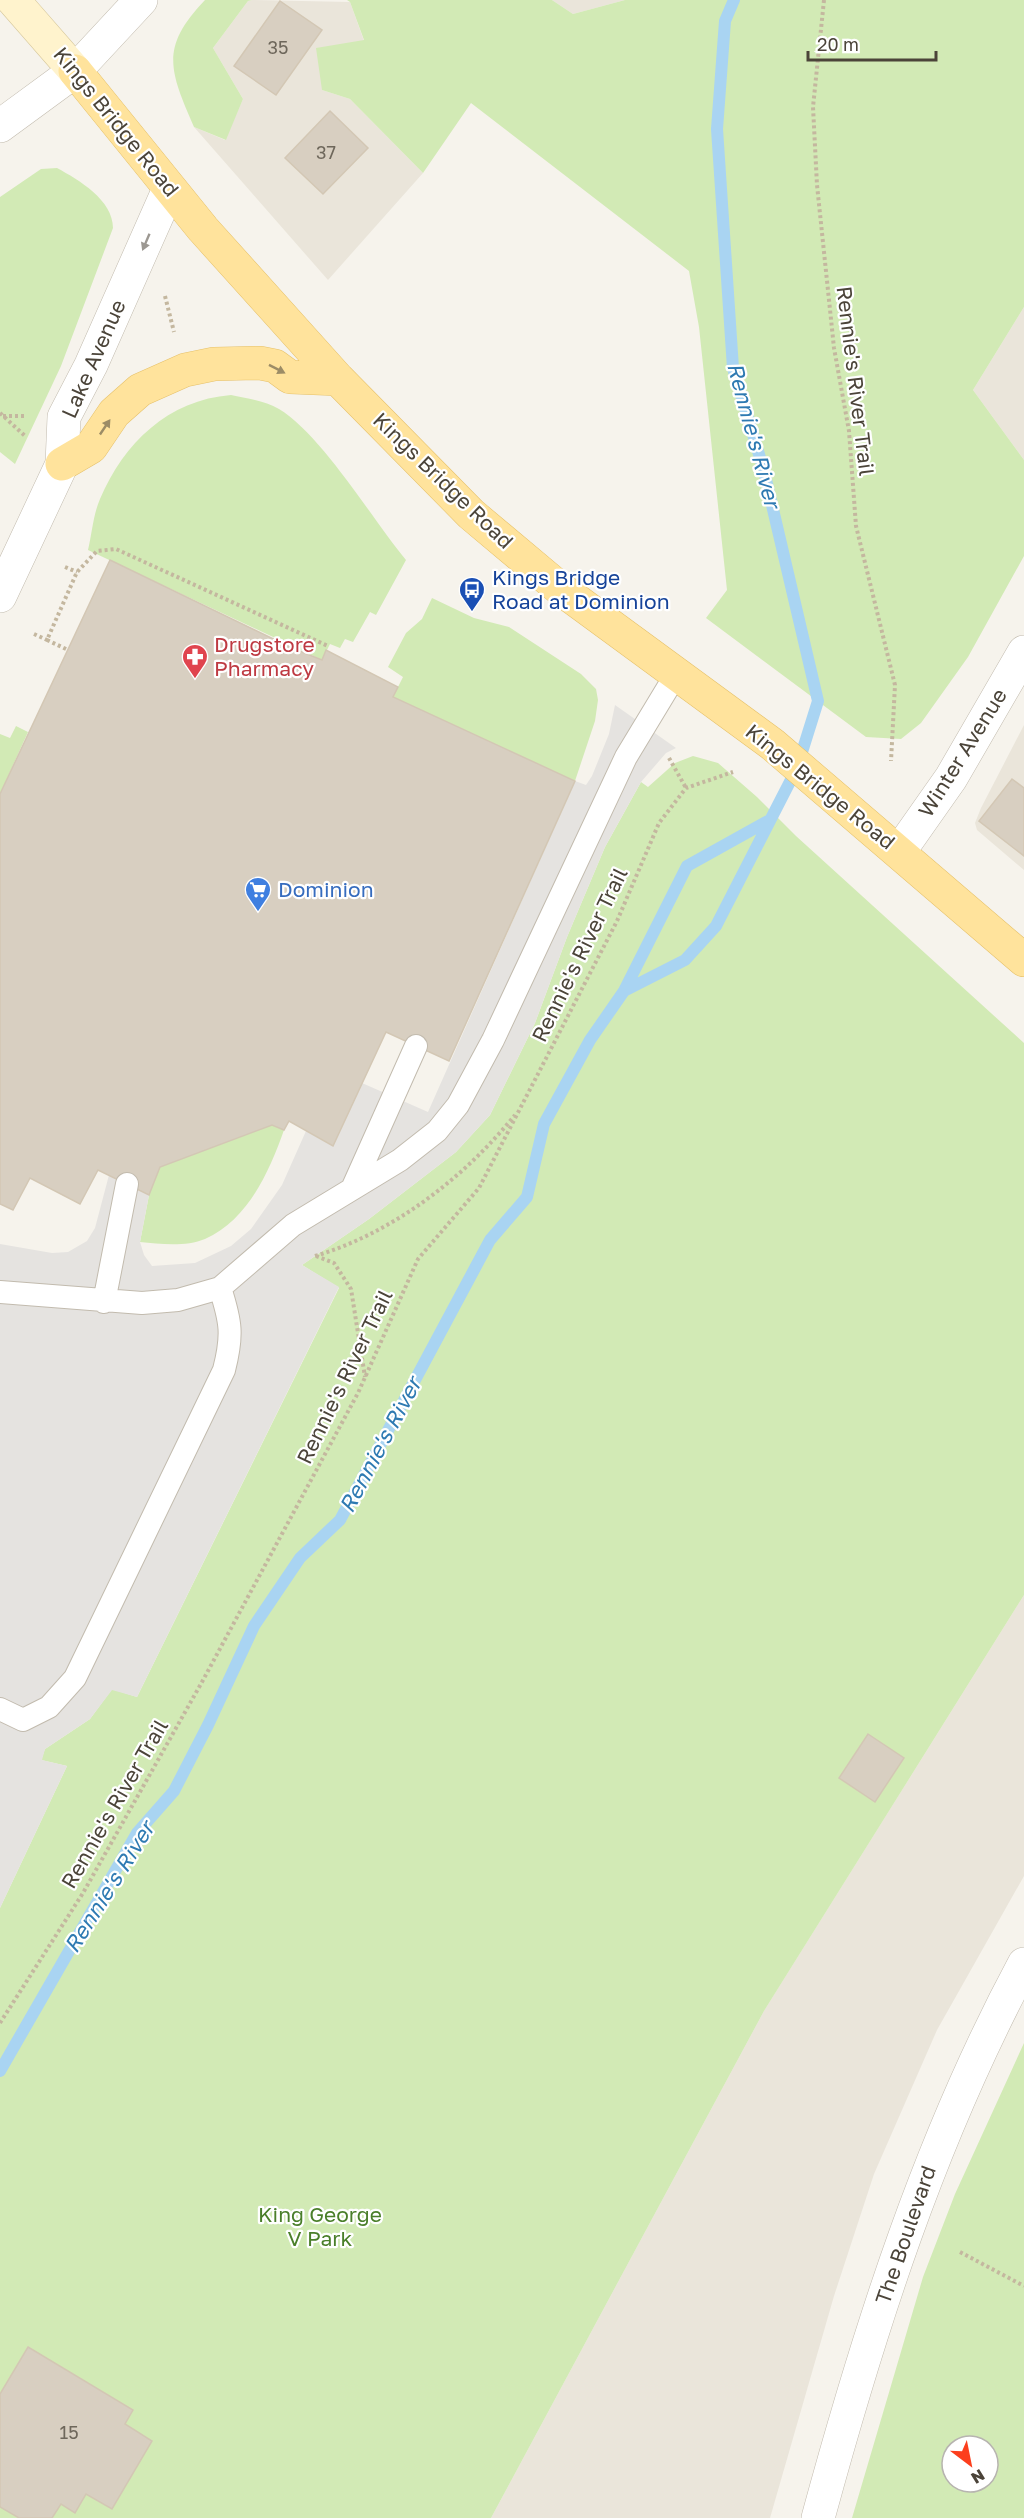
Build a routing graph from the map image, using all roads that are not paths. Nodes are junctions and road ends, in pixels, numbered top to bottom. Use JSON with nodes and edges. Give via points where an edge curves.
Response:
{"nodes":[{"id":1,"x":13,"y":0,"type":"edge"},
{"id":2,"x":141,"y":0,"type":"edge"},
{"id":3,"x":75,"y":71,"type":"junction"},
{"id":4,"x":0,"y":126,"type":"edge"},
{"id":5,"x":169,"y":189,"type":"junction"},
{"id":6,"x":338,"y":379,"type":"junction"},
{"id":7,"x":62,"y":464,"type":"junction"},
{"id":8,"x":0,"y":596,"type":"edge"},
{"id":9,"x":1024,"y":652,"type":"edge"},
{"id":10,"x":675,"y":676,"type":"junction"},
{"id":11,"x":899,"y":852,"type":"junction"},
{"id":12,"x":1024,"y":960,"type":"edge"},
{"id":13,"x":416,"y":1046,"type":"dead end"},
{"id":14,"x":127,"y":1184,"type":"dead end"},
{"id":15,"x":352,"y":1189,"type":"junction"},
{"id":16,"x":220,"y":1288,"type":"junction"},
{"id":17,"x":0,"y":1292,"type":"edge"},
{"id":18,"x":104,"y":1302,"type":"junction"},
{"id":19,"x":0,"y":1709,"type":"edge"},
{"id":20,"x":1024,"y":1964,"type":"edge"},
{"id":21,"x":818,"y":2518,"type":"edge"}],
"edges":[{"from":1,"to":3,"type":"main road","name":"Kings Bridge Road"},
{"from":2,"to":3,"type":"street"},
{"from":3,"to":4,"type":"street"},
{"from":3,"to":5,"type":"main road","name":"Kings Bridge Road"},
{"from":5,"to":6,"type":"main road","name":"Kings Bridge Road"},
{"from":5,"to":7,"type":"street","name":"Lake Avenue","one_way":true,"via":[[92,365],[64,417]]},
{"from":7,"to":6,"type":"main road","one_way":true,"via":[[91,447],[114,413],[140,390],[185,370],[260,363],[275,366],[290,377]]},
{"from":6,"to":10,"type":"main road","name":"Kings Bridge Road","via":[[471,514],[558,587]]},
{"from":7,"to":8,"type":"street","name":"Lake Avenue"},
{"from":9,"to":11,"type":"street","name":"Winter Avenue","via":[[951,778]]},
{"from":10,"to":11,"type":"main road","name":"Kings Bridge Road","via":[[772,744]]},
{"from":10,"to":15,"type":"lane","via":[[626,757],[493,1040],[458,1105],[437,1131],[400,1160]]},
{"from":11,"to":12,"type":"main road","name":"Kings Bridge Road"},
{"from":13,"to":15,"type":"lane"},
{"from":14,"to":18,"type":"lane"},
{"from":15,"to":16,"type":"lane","via":[[293,1225]]},
{"from":16,"to":18,"type":"lane","via":[[178,1300]]},
{"from":16,"to":19,"type":"lane","via":[[229,1315],[231,1340],[224,1370],[75,1678],[49,1707],[23,1720]]},
{"from":17,"to":18,"type":"lane"},
{"from":20,"to":21,"type":"street","name":"The Boulevard","via":[[982,2044],[932,2158],[894,2261]]}]}
